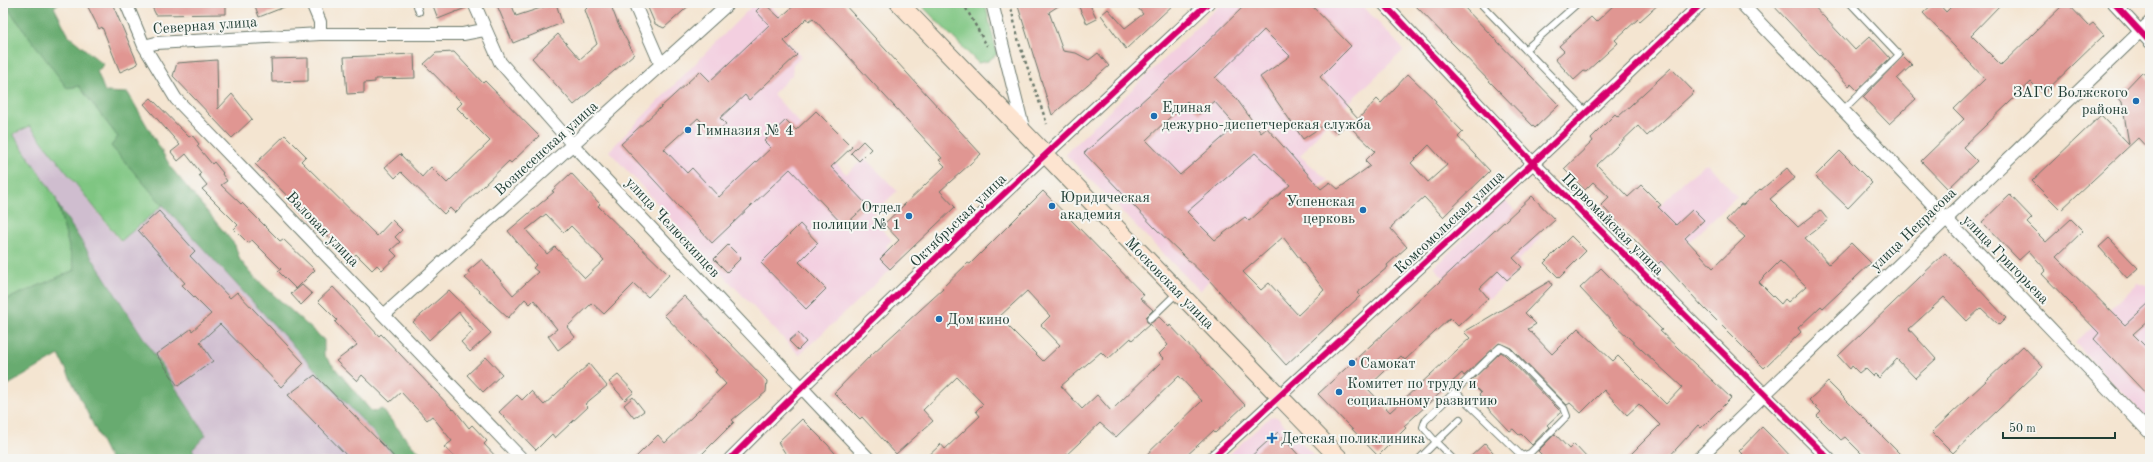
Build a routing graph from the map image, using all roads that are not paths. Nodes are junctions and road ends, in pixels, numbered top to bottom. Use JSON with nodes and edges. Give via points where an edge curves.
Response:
{"nodes":[{"id":1,"x":126,"y":3,"type":"edge"},
{"id":2,"x":312,"y":3,"type":"edge"},
{"id":3,"x":416,"y":3,"type":"edge"},
{"id":4,"x":474,"y":3,"type":"edge"},
{"id":5,"x":634,"y":3,"type":"edge"},
{"id":6,"x":729,"y":3,"type":"edge"},
{"id":7,"x":899,"y":3,"type":"edge"},
{"id":8,"x":992,"y":3,"type":"edge"},
{"id":9,"x":1208,"y":3,"type":"edge"},
{"id":10,"x":1383,"y":3,"type":"edge"},
{"id":11,"x":1480,"y":3,"type":"edge"},
{"id":12,"x":1578,"y":3,"type":"edge"},
{"id":13,"x":1702,"y":3,"type":"edge"},
{"id":14,"x":1741,"y":3,"type":"edge"},
{"id":15,"x":1850,"y":3,"type":"edge"},
{"id":16,"x":2114,"y":3,"type":"edge"},
{"id":17,"x":419,"y":12,"type":"dead end"},
{"id":18,"x":2150,"y":22,"type":"edge"},
{"id":19,"x":484,"y":30,"type":"junction"},
{"id":20,"x":2140,"y":31,"type":"junction"},
{"id":21,"x":320,"y":34,"type":"junction"},
{"id":22,"x":2150,"y":42,"type":"edge"},
{"id":23,"x":144,"y":46,"type":"junction"},
{"id":24,"x":1526,"y":49,"type":"junction"},
{"id":25,"x":660,"y":65,"type":"junction"},
{"id":26,"x":1843,"y":110,"type":"junction"},
{"id":27,"x":1586,"y":112,"type":"junction"},
{"id":28,"x":1024,"y":131,"type":"junction"},
{"id":29,"x":573,"y":145,"type":"junction"},
{"id":30,"x":1046,"y":154,"type":"junction"},
{"id":31,"x":1533,"y":163,"type":"junction"},
{"id":32,"x":1946,"y":219,"type":"junction"},
{"id":33,"x":1179,"y":292,"type":"junction"},
{"id":34,"x":384,"y":315,"type":"junction"},
{"id":35,"x":1150,"y":319,"type":"dead end"},
{"id":36,"x":801,"y":388,"type":"junction"},
{"id":37,"x":1455,"y":390,"type":"junction"},
{"id":38,"x":1766,"y":395,"type":"junction"},
{"id":39,"x":1279,"y":396,"type":"junction"},
{"id":40,"x":1460,"y":419,"type":"dead end"},
{"id":41,"x":2150,"y":433,"type":"edge"},
{"id":42,"x":1436,"y":442,"type":"junction"},
{"id":43,"x":522,"y":459,"type":"edge"},
{"id":44,"x":730,"y":459,"type":"edge"},
{"id":45,"x":869,"y":459,"type":"edge"},
{"id":46,"x":1211,"y":459,"type":"edge"},
{"id":47,"x":1340,"y":459,"type":"edge"},
{"id":48,"x":1419,"y":459,"type":"edge"},
{"id":49,"x":1453,"y":459,"type":"edge"},
{"id":50,"x":1698,"y":459,"type":"edge"},
{"id":51,"x":1829,"y":459,"type":"edge"}],
"edges":[{"from":1,"to":23,"type":"street","name":"Валовая улица"},
{"from":2,"to":21,"type":"street","via":[[320,22]]},
{"from":3,"to":17,"type":"lane"},
{"from":4,"to":19,"type":"street","name":"улица Челюскинцев"},
{"from":5,"to":25,"type":"street"},
{"from":6,"to":25,"type":"street","name":"Вознесенская улица"},
{"from":7,"to":28,"type":"main road","name":"Московская улица"},
{"from":8,"to":28,"type":"street"},
{"from":9,"to":30,"type":"street","name":"Октябрьская улица"},
{"from":10,"to":31,"type":"street","name":"Первомайская улица"},
{"from":11,"to":24,"type":"lane"},
{"from":12,"to":24,"type":"lane"},
{"from":13,"to":27,"type":"street","name":"Комсомольская улица"},
{"from":14,"to":26,"type":"street","name":"улица Григорьева"},
{"from":15,"to":26,"type":"lane","via":[[1899,56]]},
{"from":16,"to":20,"type":"street"},
{"from":18,"to":20,"type":"street","name":"улица Некрасова"},
{"from":19,"to":21,"type":"street","name":"Северная улица","via":[[463,34]]},
{"from":19,"to":29,"type":"street","name":"улица Челюскинцев","via":[[500,62]]},
{"from":20,"to":22,"type":"street"},
{"from":20,"to":32,"type":"street","name":"улица Некрасова"},
{"from":21,"to":23,"type":"street","name":"Северная улица","via":[[156,43]]},
{"from":23,"to":34,"type":"street","name":"Валовая улица","via":[[176,98]]},
{"from":24,"to":27,"type":"lane"},
{"from":25,"to":29,"type":"street","name":"Вознесенская улица"},
{"from":26,"to":32,"type":"street","name":"улица Григорьева"},
{"from":27,"to":31,"type":"street","name":"Комсомольская улица"},
{"from":28,"to":30,"type":"main road","name":"Московская улица"},
{"from":29,"to":34,"type":"street","name":"Вознесенская улица"},
{"from":29,"to":36,"type":"street","name":"улица Челюскинцев"},
{"from":30,"to":33,"type":"main road","name":"Московская улица"},
{"from":30,"to":36,"type":"street","name":"Октябрьская улица"},
{"from":31,"to":38,"type":"street","name":"Первомайская улица"},
{"from":31,"to":39,"type":"street","name":"Комсомольская улица"},
{"from":32,"to":38,"type":"street","name":"улица Некрасова"},
{"from":32,"to":41,"type":"street","name":"улица Григорьева"},
{"from":33,"to":35,"type":"lane"},
{"from":33,"to":39,"type":"main road","name":"Московская улица"},
{"from":34,"to":43,"type":"street","name":"Валовая улица"},
{"from":36,"to":44,"type":"street","name":"Октябрьская улица"},
{"from":36,"to":45,"type":"street","name":"улица Челюскинцев"},
{"from":37,"to":37,"type":"lane","via":[[1500,347],[1504,348],[1564,408],[1567,416],[1530,453],[1522,456]]},
{"from":37,"to":42,"type":"lane","via":[[1423,424],[1425,431]]},
{"from":38,"to":50,"type":"street","name":"улица Некрасова"},
{"from":38,"to":51,"type":"street","name":"Первомайская улица"},
{"from":39,"to":46,"type":"street","name":"Комсомольская улица"},
{"from":39,"to":47,"type":"main road","name":"Московская улица"},
{"from":40,"to":42,"type":"lane"},
{"from":42,"to":48,"type":"lane"},
{"from":42,"to":49,"type":"lane"}]}
